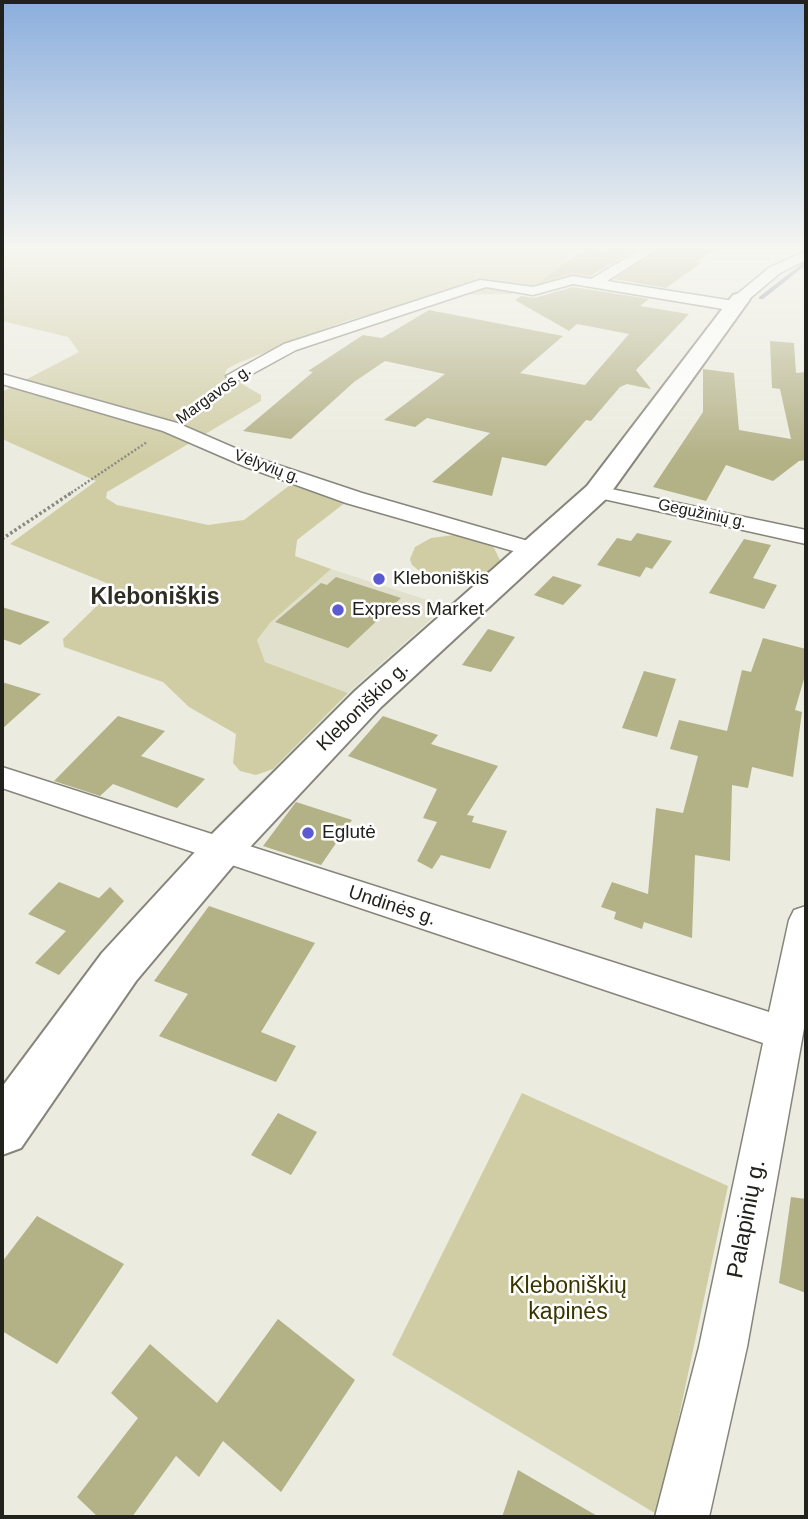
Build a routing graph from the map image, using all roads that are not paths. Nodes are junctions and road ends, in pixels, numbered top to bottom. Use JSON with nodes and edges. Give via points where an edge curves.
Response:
{"nodes":[{"id":1,"x":376,"y":319,"type":"edge"},
{"id":2,"x":725,"y":319,"type":"edge"},
{"id":3,"x":235,"y":376,"type":"road end"},
{"id":4,"x":2,"y":379,"type":"edge"},
{"id":5,"x":597,"y":492,"type":"junction"},
{"id":6,"x":806,"y":537,"type":"edge"},
{"id":7,"x":534,"y":550,"type":"junction"},
{"id":8,"x":2,"y":777,"type":"edge"},
{"id":9,"x":222,"y":850,"type":"junction"},
{"id":10,"x":806,"y":920,"type":"edge"},
{"id":11,"x":782,"y":1032,"type":"junction"},
{"id":12,"x":2,"y":1130,"type":"edge"},
{"id":13,"x":682,"y":1517,"type":"edge"}],
"edges":[{"from":1,"to":3,"type":"street","name":"Margavos g.","via":[[290,347]]},
{"from":2,"to":5,"type":"street","name":"Kleboniškio g."},
{"from":4,"to":7,"type":"street","name":"Vėlyvių g.","via":[[170,427],[253,463],[354,498]]},
{"from":5,"to":6,"type":"street","name":"Gegužinių g."},
{"from":5,"to":7,"type":"street","name":"Kleboniškio g."},
{"from":7,"to":9,"type":"street","name":"Kleboniškio g.","via":[[368,699]]},
{"from":8,"to":9,"type":"street","name":"Undinės g."},
{"from":9,"to":11,"type":"street","name":"Undinės g."},
{"from":9,"to":12,"type":"street","name":"Kleboniškio g.","via":[[119,967]]},
{"from":10,"to":11,"type":"street","name":"Palapinių g."},
{"from":11,"to":13,"type":"street","name":"Palapinių g.","via":[[723,1347]]}]}
